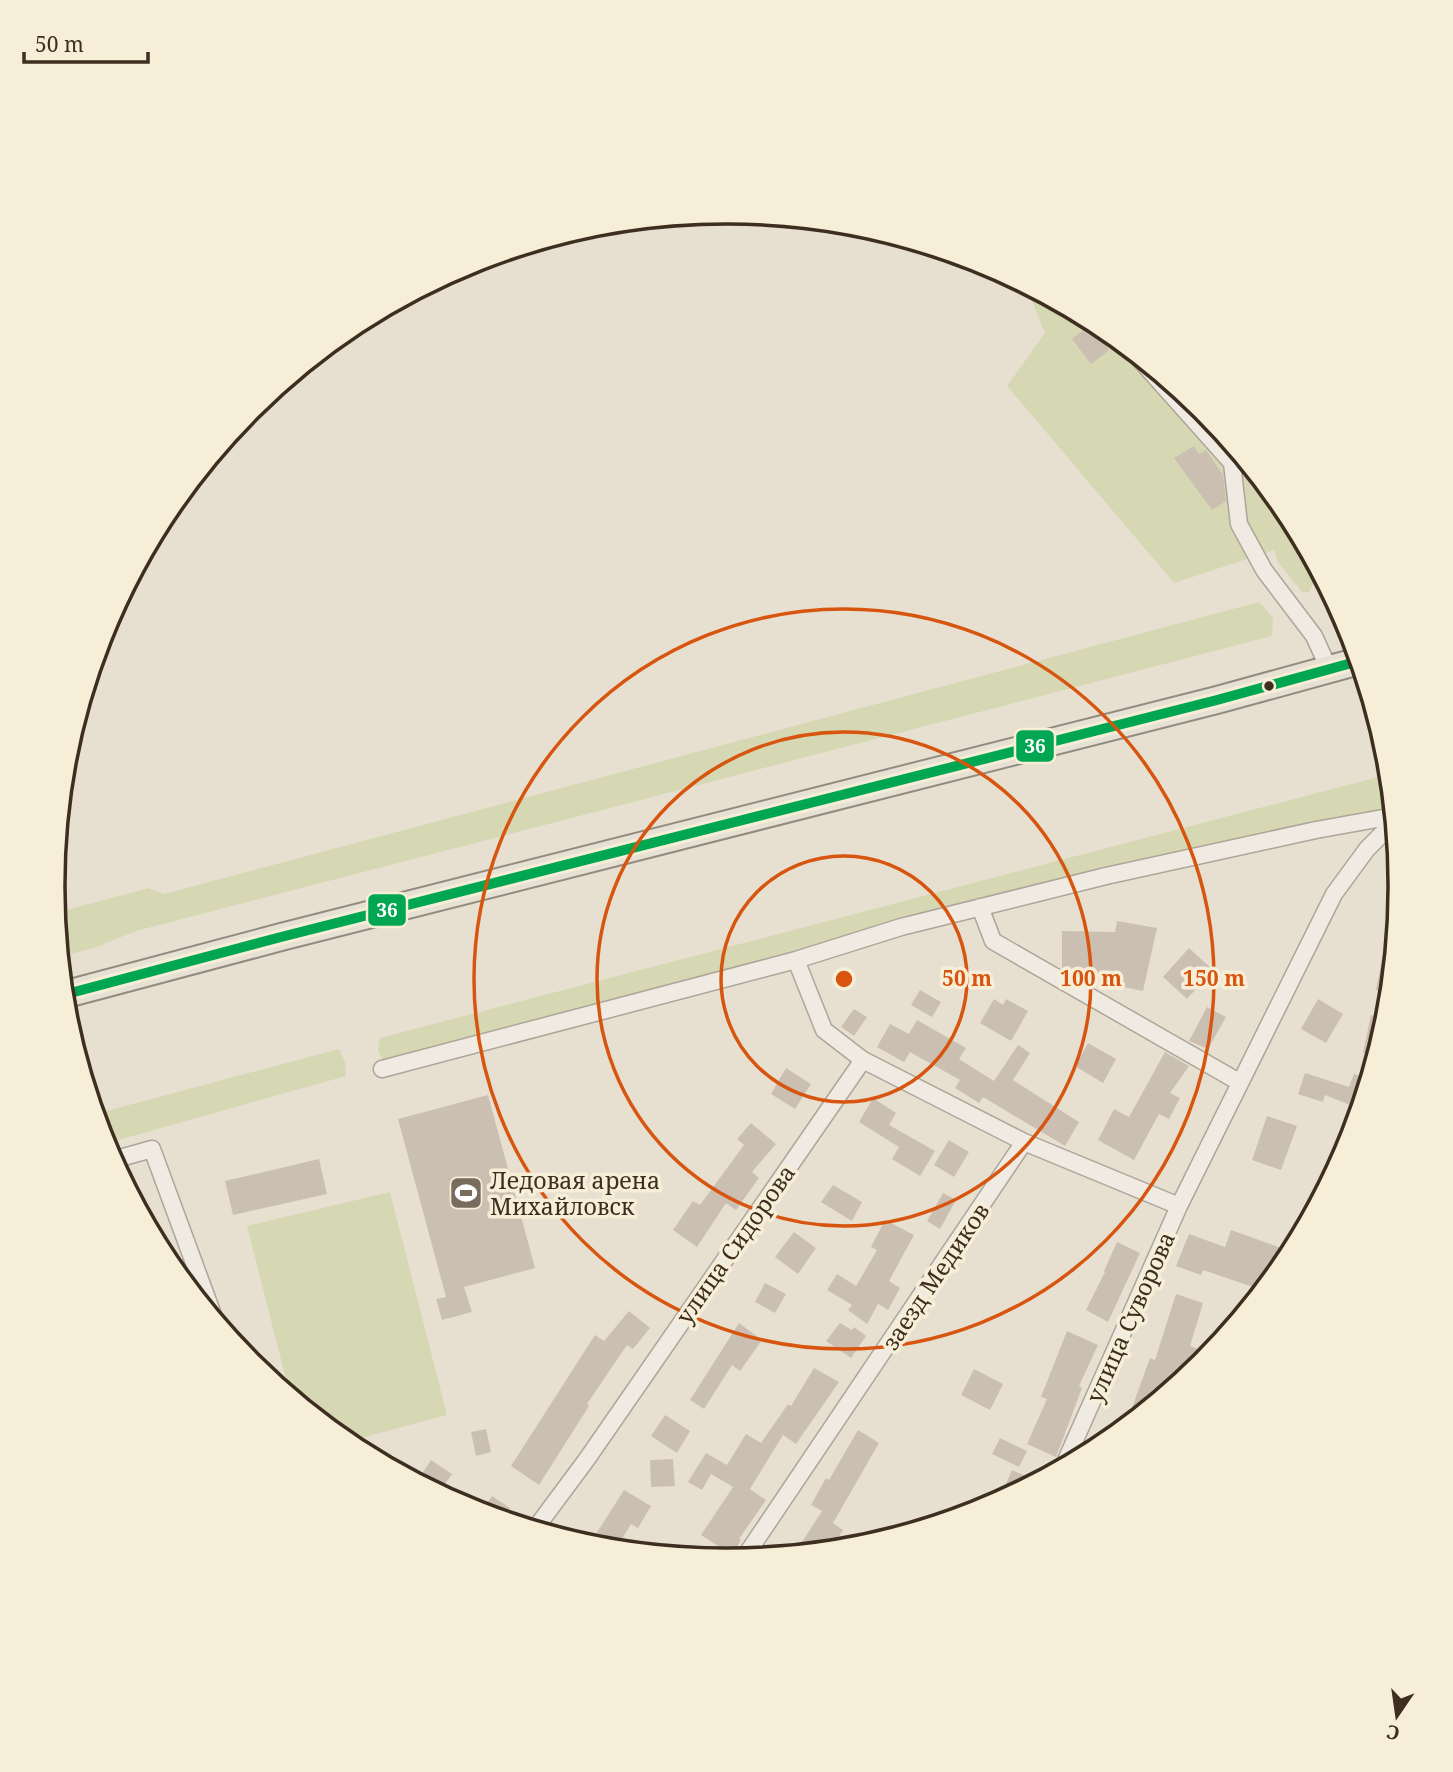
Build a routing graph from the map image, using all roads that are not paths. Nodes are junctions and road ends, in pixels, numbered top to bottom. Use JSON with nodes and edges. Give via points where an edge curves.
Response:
{"nodes":[{"id":1,"x":1236,"y":464,"type":"edge"},
{"id":2,"x":1349,"y":664,"type":"edge"},
{"id":3,"x":1329,"y":669,"type":"junction"},
{"id":4,"x":1385,"y":818,"type":"edge"},
{"id":5,"x":1386,"y":830,"type":"edge"},
{"id":6,"x":980,"y":907,"type":"junction"},
{"id":7,"x":796,"y":960,"type":"junction"},
{"id":8,"x":73,"y":992,"type":"edge"},
{"id":9,"x":863,"y":1060,"type":"junction"},
{"id":10,"x":382,"y":1069,"type":"dead end"},
{"id":11,"x":1239,"y":1082,"type":"junction"},
{"id":12,"x":1024,"y":1142,"type":"junction"},
{"id":13,"x":123,"y":1157,"type":"edge"},
{"id":14,"x":1179,"y":1206,"type":"junction"},
{"id":15,"x":206,"y":1294,"type":"edge"},
{"id":16,"x":1070,"y":1451,"type":"edge"},
{"id":17,"x":541,"y":1521,"type":"edge"},
{"id":18,"x":752,"y":1547,"type":"edge"}],
"edges":[{"from":1,"to":3,"type":"street","via":[[1239,524],[1264,570],[1314,636]]},
{"from":2,"to":3,"type":"main road"},
{"from":3,"to":8,"type":"main road"},
{"from":4,"to":6,"type":"street"},
{"from":5,"to":11,"type":"street","name":"улица Суворова","via":[[1334,894]]},
{"from":6,"to":7,"type":"street"},
{"from":6,"to":11,"type":"street","via":[[993,941]]},
{"from":7,"to":9,"type":"street","via":[[824,1030]]},
{"from":7,"to":10,"type":"street"},
{"from":9,"to":12,"type":"street"},
{"from":9,"to":17,"type":"street","name":"улица Сидорова"},
{"from":11,"to":14,"type":"street","name":"улица Суворова"},
{"from":12,"to":14,"type":"street"},
{"from":12,"to":18,"type":"street","name":"заезд Медиков"},
{"from":13,"to":15,"type":"street","via":[[152,1149]]},
{"from":14,"to":16,"type":"street","name":"улица Суворова"}]}
